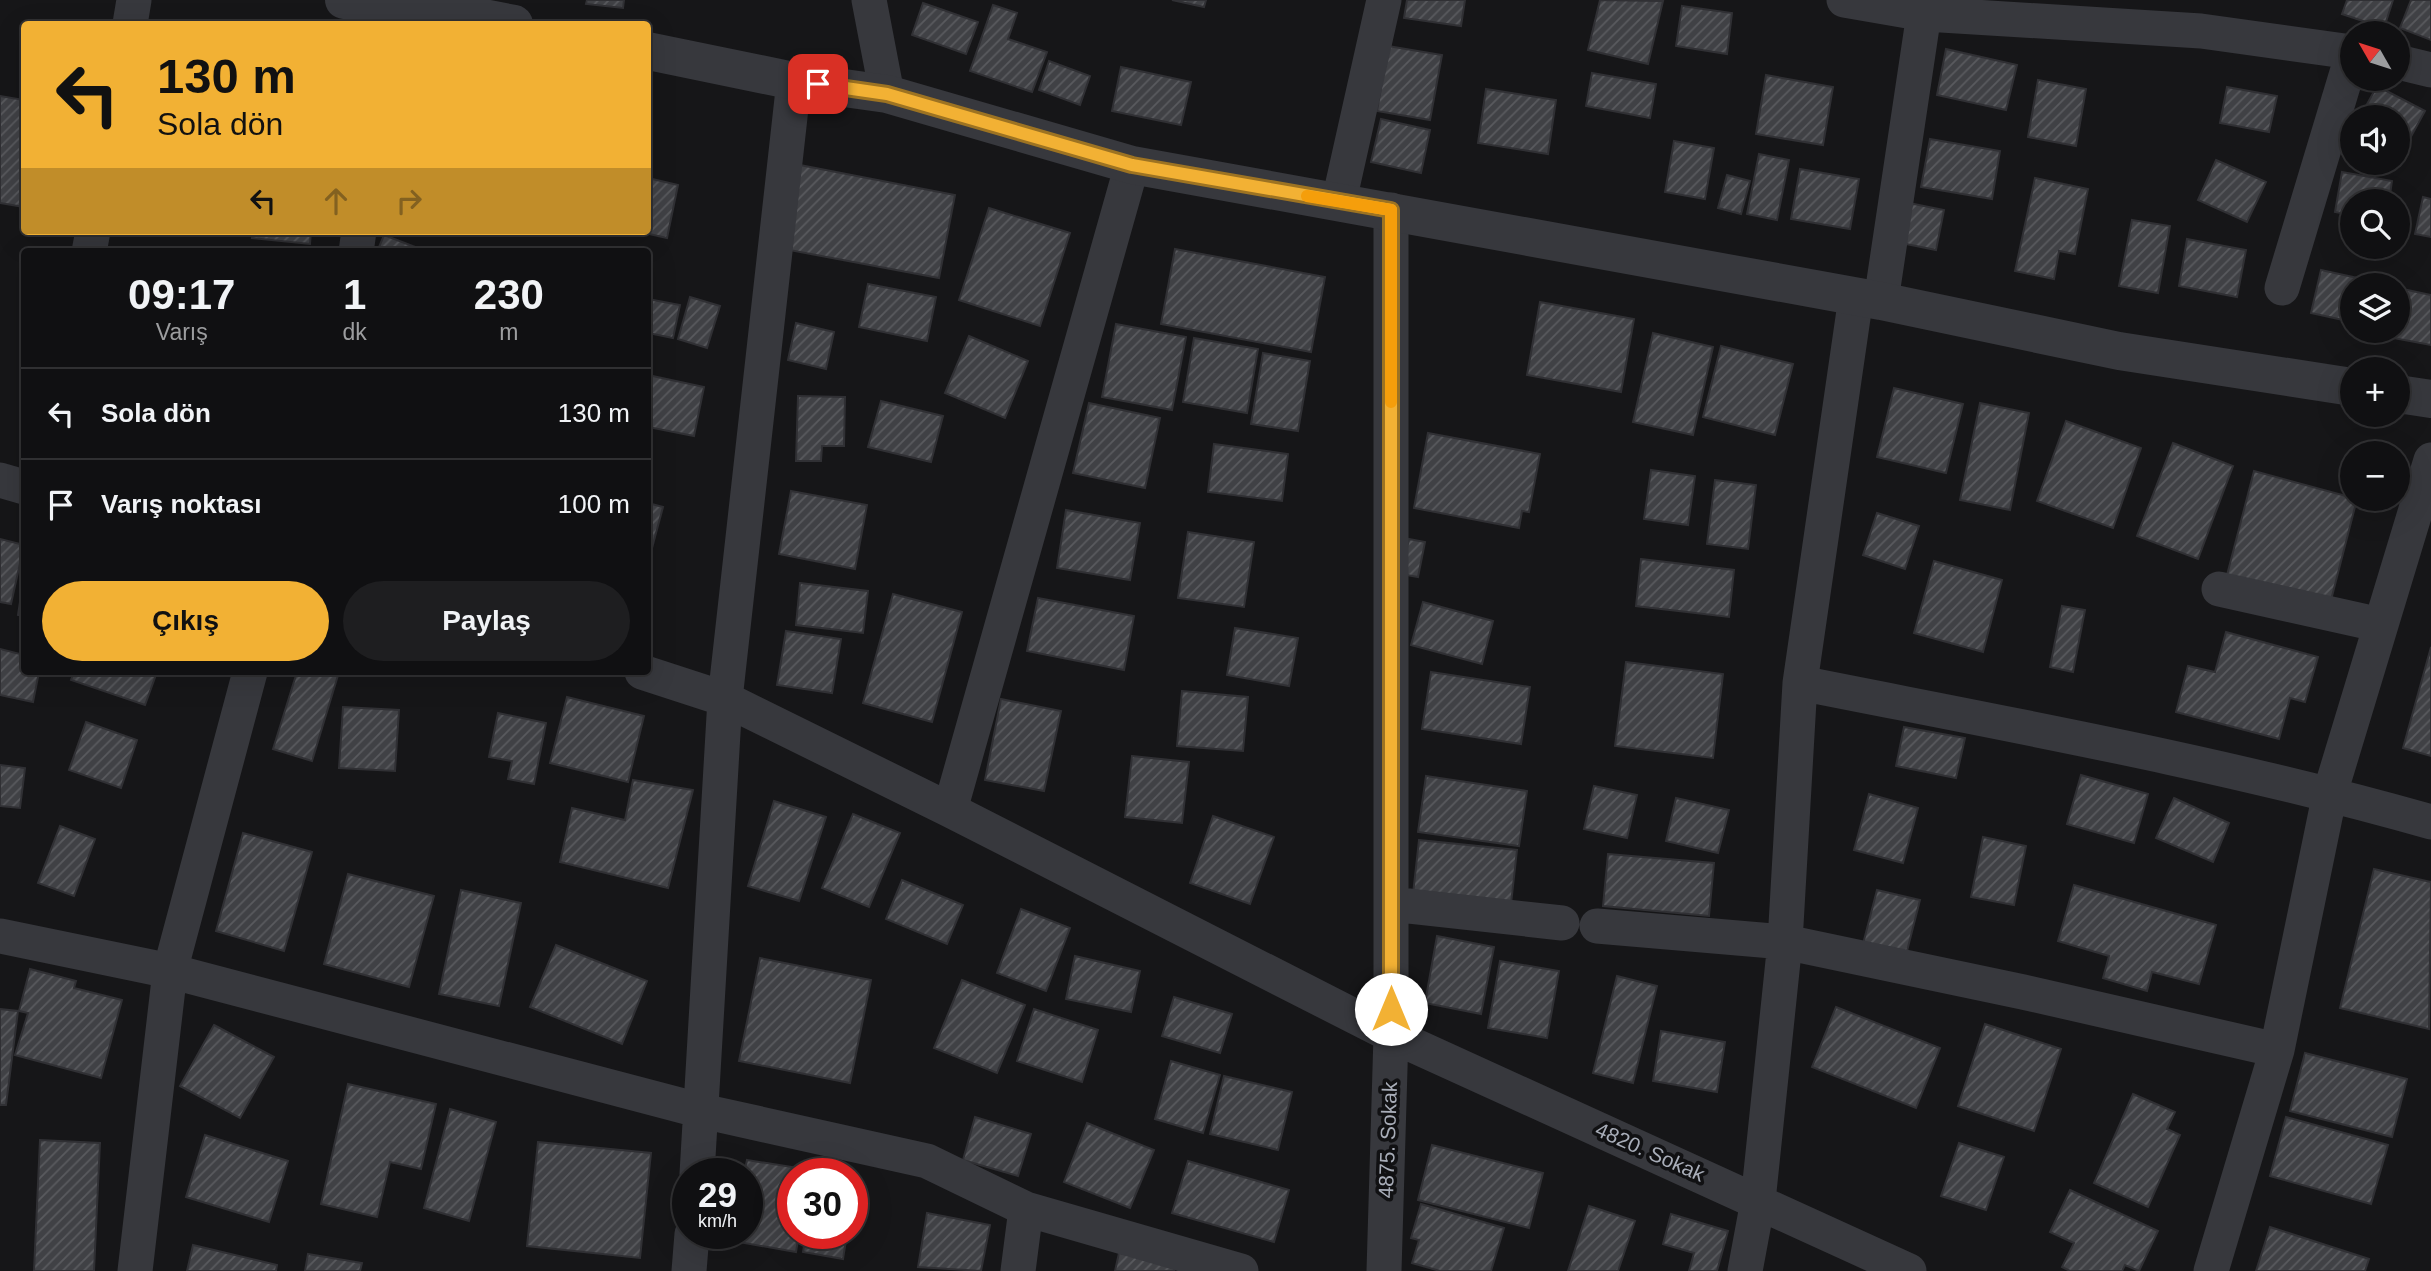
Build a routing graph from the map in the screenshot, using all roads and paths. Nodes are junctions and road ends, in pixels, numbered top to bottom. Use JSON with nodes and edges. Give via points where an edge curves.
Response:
{"nodes":[{"id":1,"x":134,"y":0,"type":"edge"},
{"id":2,"x":344,"y":0,"type":"edge"},
{"id":3,"x":869,"y":0,"type":"edge"},
{"id":4,"x":1384,"y":0,"type":"edge"},
{"id":5,"x":1844,"y":0,"type":"edge"},
{"id":6,"x":1925,"y":7,"type":"edge"},
{"id":7,"x":401,"y":8,"type":"edge"},
{"id":8,"x":130,"y":21,"type":"edge"},
{"id":9,"x":493,"y":21,"type":"edge"},
{"id":10,"x":651,"y":52,"type":"edge"},
{"id":11,"x":2340,"y":52,"type":"edge"},
{"id":12,"x":2410,"y":65,"type":"edge"},
{"id":13,"x":2431,"y":70,"type":"edge"},
{"id":14,"x":794,"y":80,"type":"junction"},
{"id":15,"x":2341,"y":91,"type":"edge"},
{"id":16,"x":887,"y":94,"type":"junction"},
{"id":17,"x":1132,"y":165,"type":"junction"},
{"id":18,"x":1339,"y":201,"type":"junction"},
{"id":19,"x":1391,"y":210,"type":"junction"},
{"id":20,"x":2282,"y":288,"type":"dead end"},
{"id":21,"x":1869,"y":299,"type":"junction"},
{"id":22,"x":2340,"y":385,"type":"edge"},
{"id":23,"x":2410,"y":396,"type":"edge"},
{"id":24,"x":2431,"y":399,"type":"edge"},
{"id":25,"x":2431,"y":460,"type":"edge"},
{"id":26,"x":0,"y":480,"type":"edge"},
{"id":27,"x":21,"y":485,"type":"edge"},
{"id":28,"x":2219,"y":589,"type":"dead end"},
{"id":29,"x":2381,"y":625,"type":"junction"},
{"id":30,"x":249,"y":675,"type":"edge"},
{"id":31,"x":651,"y":675,"type":"edge"},
{"id":32,"x":1800,"y":683,"type":"junction"},
{"id":33,"x":725,"y":699,"type":"junction"},
{"id":34,"x":2330,"y":793,"type":"junction"},
{"id":35,"x":950,"y":810,"type":"junction"},
{"id":36,"x":2431,"y":822,"type":"edge"},
{"id":37,"x":1391,"y":904,"type":"junction"},
{"id":38,"x":1562,"y":923,"type":"dead end"},
{"id":39,"x":1597,"y":926,"type":"dead end"},
{"id":40,"x":0,"y":936,"type":"edge"},
{"id":41,"x":1786,"y":942,"type":"junction"},
{"id":42,"x":170,"y":971,"type":"junction"},
{"id":43,"x":1391,"y":1035,"type":"junction"},
{"id":44,"x":2277,"y":1050,"type":"junction"},
{"id":45,"x":702,"y":1111,"type":"junction"},
{"id":46,"x":698,"y":1158,"type":"edge"},
{"id":47,"x":1758,"y":1201,"type":"junction"},
{"id":48,"x":1026,"y":1209,"type":"junction"},
{"id":49,"x":691,"y":1249,"type":"edge"},
{"id":50,"x":135,"y":1271,"type":"edge"},
{"id":51,"x":690,"y":1271,"type":"edge"},
{"id":52,"x":1018,"y":1271,"type":"edge"},
{"id":53,"x":1241,"y":1271,"type":"edge"},
{"id":54,"x":1384,"y":1271,"type":"edge"},
{"id":55,"x":1745,"y":1271,"type":"edge"},
{"id":56,"x":1909,"y":1271,"type":"edge"},
{"id":57,"x":2211,"y":1271,"type":"edge"}],
"edges":[{"from":1,"to":8,"type":"street"},
{"from":2,"to":7,"type":"street"},
{"from":3,"to":16,"type":"street"},
{"from":4,"to":18,"type":"street"},
{"from":5,"to":6,"type":"street"},
{"from":6,"to":11,"type":"street","via":[[2201,31]]},
{"from":6,"to":21,"type":"street"},
{"from":7,"to":9,"type":"street"},
{"from":10,"to":14,"type":"street"},
{"from":12,"to":13,"type":"street"},
{"from":14,"to":16,"type":"street"},
{"from":14,"to":33,"type":"street"},
{"from":15,"to":20,"type":"street"},
{"from":16,"to":17,"type":"street"},
{"from":17,"to":18,"type":"street"},
{"from":17,"to":35,"type":"street"},
{"from":18,"to":19,"type":"street"},
{"from":19,"to":21,"type":"street"},
{"from":19,"to":37,"type":"street","name":"4875. Sokak"},
{"from":21,"to":22,"type":"street","via":[[2119,351]]},
{"from":21,"to":32,"type":"street"},
{"from":23,"to":24,"type":"street"},
{"from":25,"to":29,"type":"street"},
{"from":26,"to":27,"type":"street"},
{"from":28,"to":29,"type":"street"},
{"from":29,"to":34,"type":"street"},
{"from":30,"to":42,"type":"street"},
{"from":31,"to":33,"type":"street","name":"4820. Sokak"},
{"from":32,"to":34,"type":"street"},
{"from":32,"to":41,"type":"street"},
{"from":33,"to":35,"type":"street","name":"4820. Sokak"},
{"from":33,"to":45,"type":"street"},
{"from":34,"to":36,"type":"street"},
{"from":34,"to":44,"type":"street"},
{"from":35,"to":43,"type":"street","name":"4820. Sokak"},
{"from":37,"to":38,"type":"street"},
{"from":37,"to":43,"type":"street","name":"4875. Sokak"},
{"from":39,"to":41,"type":"street"},
{"from":40,"to":42,"type":"street"},
{"from":41,"to":44,"type":"street"},
{"from":41,"to":47,"type":"street"},
{"from":42,"to":45,"type":"street"},
{"from":42,"to":50,"type":"street"},
{"from":43,"to":47,"type":"street","name":"4820. Sokak"},
{"from":43,"to":54,"type":"street","name":"4875. Sokak"},
{"from":44,"to":57,"type":"street"},
{"from":45,"to":46,"type":"street"},
{"from":45,"to":48,"type":"street","via":[[927,1161]]},
{"from":47,"to":55,"type":"street"},
{"from":47,"to":56,"type":"street","name":"4820. Sokak"},
{"from":48,"to":52,"type":"street"},
{"from":48,"to":53,"type":"street"},
{"from":49,"to":51,"type":"street"}]}
